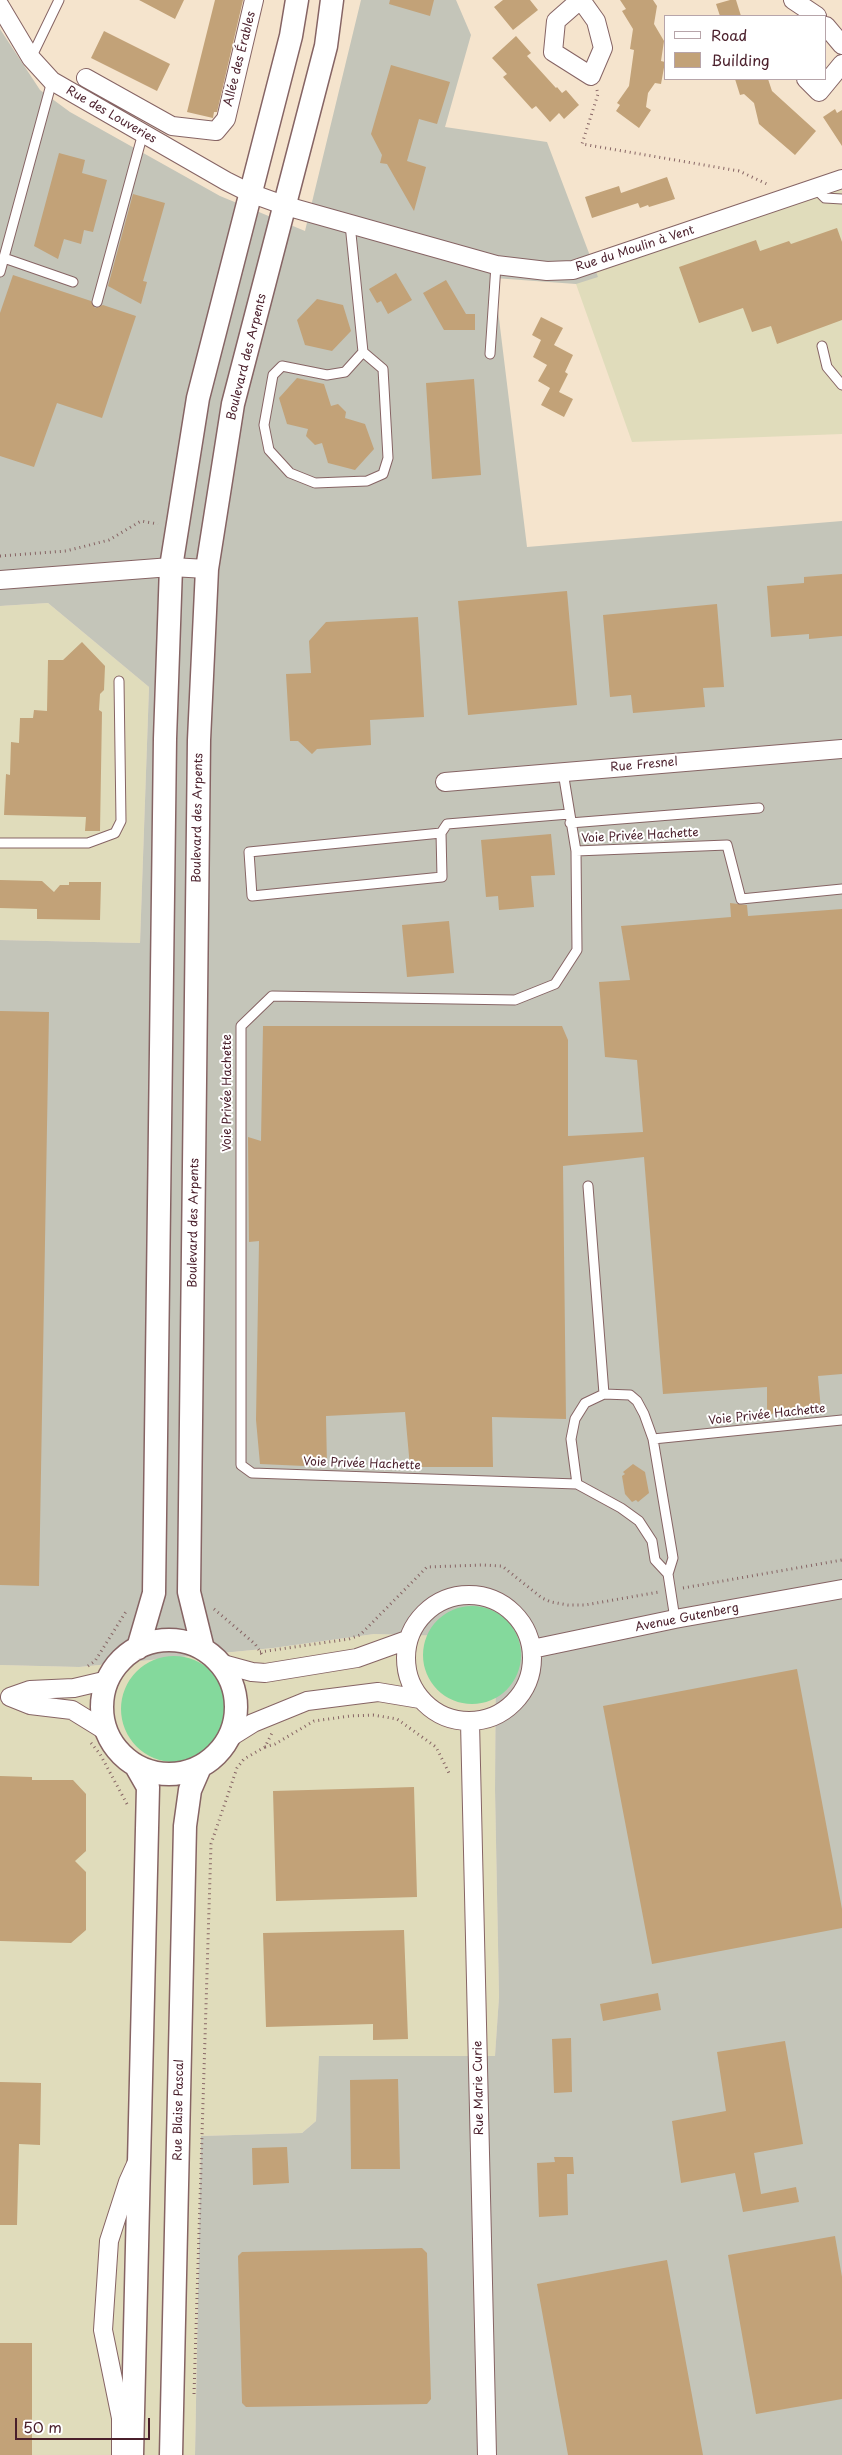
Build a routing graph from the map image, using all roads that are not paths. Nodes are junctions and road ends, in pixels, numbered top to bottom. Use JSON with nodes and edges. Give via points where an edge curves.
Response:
{"nodes":[{"id":1,"x":59,"y":0,"type":"edge"},
{"id":2,"x":254,"y":0,"type":"edge"},
{"id":3,"x":297,"y":0,"type":"edge"},
{"id":4,"x":332,"y":0,"type":"edge"},
{"id":5,"x":581,"y":0,"type":"edge"},
{"id":6,"x":793,"y":0,"type":"edge"},
{"id":7,"x":0,"y":6,"type":"edge"},
{"id":8,"x":816,"y":15,"type":"edge"},
{"id":9,"x":827,"y":27,"type":"edge"},
{"id":10,"x":842,"y":45,"type":"edge"},
{"id":11,"x":31,"y":58,"type":"junction"},
{"id":12,"x":842,"y":64,"type":"edge"},
{"id":13,"x":86,"y":78,"type":"dead end"},
{"id":14,"x":807,"y":80,"type":"edge"},
{"id":15,"x":52,"y":81,"type":"junction"},
{"id":16,"x":172,"y":126,"type":"junction"},
{"id":17,"x":143,"y":133,"type":"junction"},
{"id":18,"x":160,"y":143,"type":"junction"},
{"id":19,"x":842,"y":179,"type":"edge"},
{"id":20,"x":815,"y":188,"type":"junction"},
{"id":21,"x":250,"y":193,"type":"junction"},
{"id":22,"x":842,"y":200,"type":"edge"},
{"id":23,"x":286,"y":206,"type":"junction"},
{"id":24,"x":350,"y":224,"type":"junction"},
{"id":25,"x":4,"y":258,"type":"junction"},
{"id":26,"x":496,"y":265,"type":"junction"},
{"id":27,"x":0,"y":272,"type":"edge"},
{"id":28,"x":73,"y":282,"type":"dead end"},
{"id":29,"x":97,"y":302,"type":"dead end"},
{"id":30,"x":822,"y":346,"type":"dead end"},
{"id":31,"x":363,"y":352,"type":"junction"},
{"id":32,"x":490,"y":354,"type":"dead end"},
{"id":33,"x":842,"y":385,"type":"edge"},
{"id":34,"x":171,"y":567,"type":"junction"},
{"id":35,"x":207,"y":569,"type":"junction"},
{"id":36,"x":0,"y":580,"type":"edge"},
{"id":37,"x":119,"y":681,"type":"dead end"},
{"id":38,"x":842,"y":749,"type":"edge"},
{"id":39,"x":563,"y":772,"type":"junction"},
{"id":40,"x":445,"y":782,"type":"dead end"},
{"id":41,"x":759,"y":808,"type":"dead end"},
{"id":42,"x":568,"y":814,"type":"junction"},
{"id":43,"x":570,"y":823,"type":"junction"},
{"id":44,"x":441,"y":833,"type":"junction"},
{"id":45,"x":0,"y":843,"type":"edge"},
{"id":46,"x":576,"y":852,"type":"junction"},
{"id":47,"x":842,"y":889,"type":"edge"},
{"id":48,"x":588,"y":1186,"type":"dead end"},
{"id":49,"x":604,"y":1394,"type":"junction"},
{"id":50,"x":842,"y":1420,"type":"edge"},
{"id":51,"x":653,"y":1439,"type":"junction"},
{"id":52,"x":577,"y":1484,"type":"junction"},
{"id":53,"x":668,"y":1574,"type":"junction"},
{"id":54,"x":842,"y":1590,"type":"edge"},
{"id":55,"x":675,"y":1619,"type":"junction"},
{"id":56,"x":407,"y":1640,"type":"junction"},
{"id":57,"x":138,"y":1648,"type":"junction"},
{"id":58,"x":532,"y":1649,"type":"junction"},
{"id":59,"x":211,"y":1656,"type":"junction"},
{"id":60,"x":108,"y":1680,"type":"junction"},
{"id":61,"x":5,"y":1697,"type":"edge"},
{"id":62,"x":420,"y":1699,"type":"junction"},
{"id":63,"x":470,"y":1722,"type":"junction"},
{"id":64,"x":97,"y":1736,"type":"junction"},
{"id":65,"x":229,"y":1738,"type":"junction"},
{"id":66,"x":136,"y":1766,"type":"junction"},
{"id":67,"x":200,"y":1767,"type":"junction"},
{"id":68,"x":139,"y":2159,"type":"junction"},
{"id":69,"x":121,"y":2455,"type":"edge"},
{"id":70,"x":132,"y":2455,"type":"edge"},
{"id":71,"x":171,"y":2455,"type":"edge"},
{"id":72,"x":487,"y":2455,"type":"edge"}],
"edges":[{"from":1,"to":11,"type":"lane"},
{"from":2,"to":16,"type":"street","name":"Allée des Érables","via":[[226,119],[216,131]]},
{"from":3,"to":21,"type":"street","via":[[291,36]]},
{"from":4,"to":23,"type":"street","name":"Boulevard des Arpents","via":[[326,46]]},
{"from":5,"to":5,"type":"street","via":[[556,21],[553,52],[592,76],[603,48],[596,21]]},
{"from":6,"to":8,"type":"street"},
{"from":7,"to":11,"type":"street","name":"Rue des Louveries"},
{"from":9,"to":10,"type":"street"},
{"from":11,"to":15,"type":"street","name":"Rue des Louveries"},
{"from":12,"to":14,"type":"street","via":[[819,92]]},
{"from":13,"to":16,"type":"street","name":"Allée des Érables"},
{"from":15,"to":17,"type":"street","name":"Rue des Louveries"},
{"from":15,"to":25,"type":"lane"},
{"from":16,"to":18,"type":"street"},
{"from":17,"to":18,"type":"street","name":"Rue des Louveries"},
{"from":17,"to":29,"type":"lane"},
{"from":18,"to":21,"type":"street","name":"Rue des Louveries"},
{"from":19,"to":20,"type":"street","name":"Rue du Moulin à Vent"},
{"from":20,"to":22,"type":"lane","via":[[825,198]]},
{"from":20,"to":26,"type":"street","name":"Rue du Moulin à Vent","via":[[573,270],[547,271]]},
{"from":21,"to":23,"type":"street","name":"Rue du Moulin à Vent"},
{"from":21,"to":34,"type":"street","via":[[198,398]]},
{"from":23,"to":24,"type":"street","name":"Rue du Moulin à Vent"},
{"from":23,"to":35,"type":"street","name":"Boulevard des Arpents","via":[[233,404]]},
{"from":24,"to":26,"type":"street","name":"Rue du Moulin à Vent"},
{"from":24,"to":31,"type":"lane"},
{"from":25,"to":27,"type":"lane"},
{"from":25,"to":28,"type":"lane"},
{"from":26,"to":32,"type":"lane"},
{"from":30,"to":33,"type":"lane","via":[[827,367]]},
{"from":31,"to":31,"type":"lane","via":[[383,369],[388,458],[383,474],[366,481],[315,483],[290,473],[268,450],[264,425],[273,375],[282,366],[327,375],[345,372]]},
{"from":34,"to":35,"type":"street"},
{"from":34,"to":36,"type":"street"},
{"from":34,"to":57,"type":"street","via":[[165,739],[154,1593]]},
{"from":35,"to":59,"type":"street","name":"Boulevard des Arpents","via":[[199,740],[189,1592]]},
{"from":37,"to":45,"type":"lane","via":[[121,821],[116,833],[88,843]]},
{"from":38,"to":39,"type":"street","name":"Rue Fresnel"},
{"from":39,"to":40,"type":"street","name":"Rue Fresnel"},
{"from":39,"to":42,"type":"lane"},
{"from":41,"to":43,"type":"lane"},
{"from":42,"to":43,"type":"lane"},
{"from":42,"to":44,"type":"lane","via":[[447,824]]},
{"from":43,"to":46,"type":"lane"},
{"from":44,"to":44,"type":"lane","via":[[442,877],[252,896],[250,852]]},
{"from":46,"to":47,"type":"lane","name":"Voie Privée Hachette","via":[[727,845],[741,899]]},
{"from":46,"to":52,"type":"lane","name":"Voie Privée Hachette","via":[[576,950],[555,984],[515,1000],[272,996],[241,1026],[241,1465],[252,1473]]},
{"from":48,"to":49,"type":"lane"},
{"from":49,"to":51,"type":"lane","via":[[630,1395],[637,1401]]},
{"from":49,"to":52,"type":"lane","via":[[585,1403],[575,1419],[571,1439]]},
{"from":50,"to":51,"type":"lane","name":"Voie Privée Hachette"},
{"from":51,"to":53,"type":"lane","name":"Voie Privée Hachette","via":[[673,1558]]},
{"from":52,"to":53,"type":"lane","name":"Voie Privée Hachette","via":[[639,1521],[652,1541],[655,1560]]},
{"from":53,"to":55,"type":"lane","name":"Voie Privée Hachette"},
{"from":54,"to":55,"type":"street","name":"Avenue Gutenberg"},
{"from":55,"to":58,"type":"street","name":"Avenue Gutenberg"},
{"from":56,"to":58,"type":"street","via":[[417,1621],[432,1606],[452,1596],[473,1594],[494,1599],[512,1611],[526,1628]]},
{"from":56,"to":59,"type":"street","via":[[357,1658],[264,1673],[252,1672]]},
{"from":56,"to":62,"type":"street","via":[[405,1662],[410,1684]]},
{"from":57,"to":59,"type":"street","via":[[167,1640],[184,1642]]},
{"from":57,"to":60,"type":"street","via":[[121,1661]]},
{"from":58,"to":63,"type":"street","via":[[532,1671],[524,1691],[510,1707],[491,1718]]},
{"from":59,"to":65,"type":"street","via":[[233,1687],[236,1707]]},
{"from":60,"to":61,"type":"street","via":[[74,1688],[30,1690]]},
{"from":60,"to":64,"type":"street"},
{"from":61,"to":64,"type":"street","via":[[30,1705],[72,1710]]},
{"from":62,"to":63,"type":"street","via":[[442,1716]]},
{"from":62,"to":65,"type":"street","via":[[378,1692],[307,1701],[253,1723]]},
{"from":63,"to":72,"type":"street","name":"Rue Marie Curie"},
{"from":64,"to":66,"type":"street"},
{"from":65,"to":67,"type":"street","via":[[214,1757]]},
{"from":66,"to":67,"type":"street","via":[[158,1774],[181,1773]]},
{"from":66,"to":68,"type":"street","via":[[148,1787]]},
{"from":67,"to":71,"type":"street","name":"Rue Blaise Pascal","via":[[190,1790],[184,1826]]},
{"from":68,"to":69,"type":"street","via":[[108,2241],[103,2330],[121,2418]]},
{"from":68,"to":70,"type":"street"}]}
